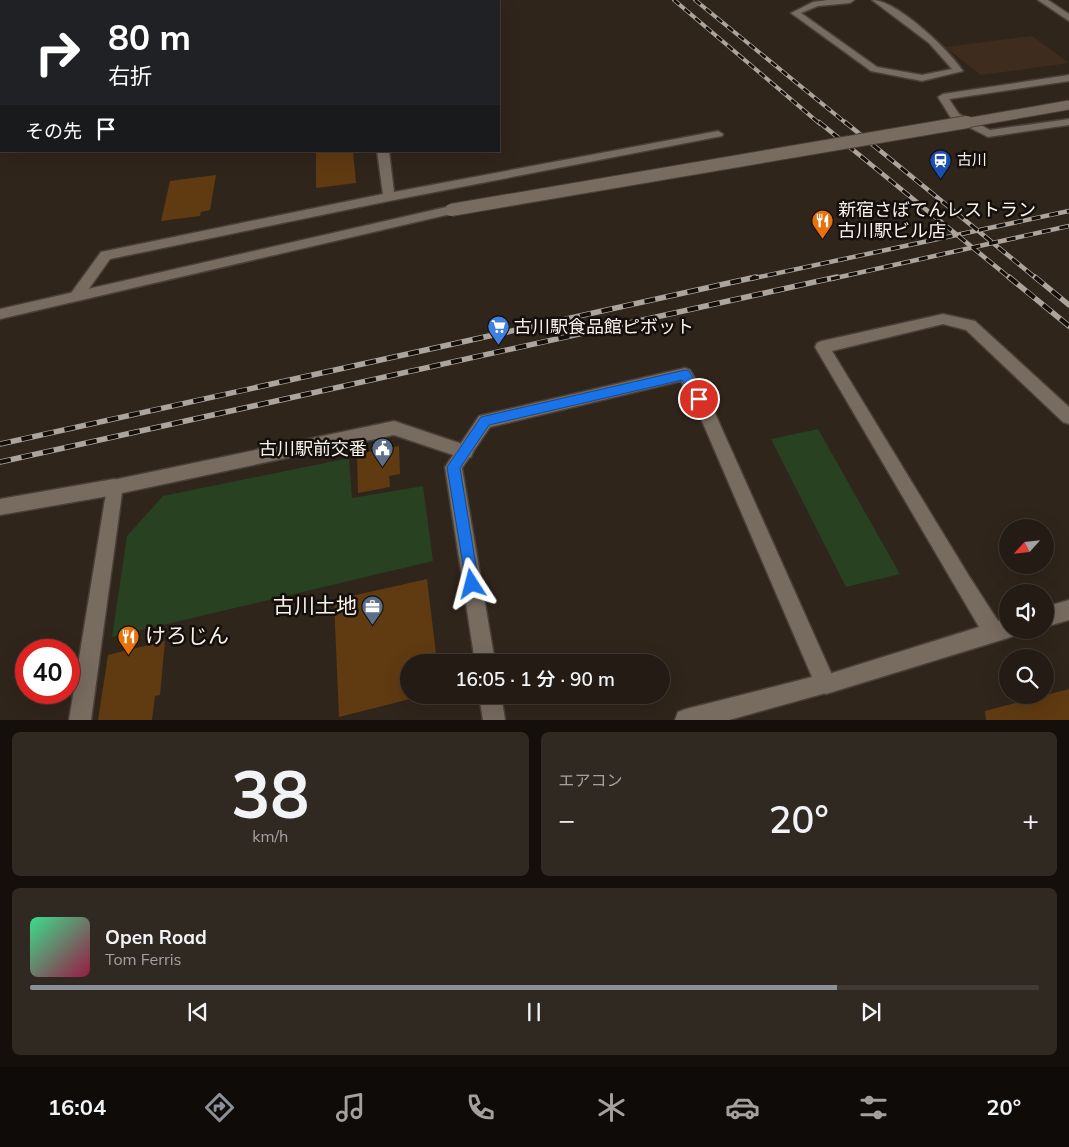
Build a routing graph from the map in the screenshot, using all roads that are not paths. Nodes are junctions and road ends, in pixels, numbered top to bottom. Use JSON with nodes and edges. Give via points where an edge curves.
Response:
{"nodes":[{"id":1,"x":850,"y":0,"type":"edge"},
{"id":2,"x":876,"y":0,"type":"edge"},
{"id":3,"x":1042,"y":0,"type":"edge"},
{"id":4,"x":839,"y":1,"type":"edge"},
{"id":5,"x":1069,"y":18,"type":"edge"},
{"id":6,"x":1069,"y":78,"type":"edge"},
{"id":7,"x":1069,"y":105,"type":"edge"},
{"id":8,"x":1069,"y":122,"type":"edge"},
{"id":9,"x":718,"y":134,"type":"dead end"},
{"id":10,"x":383,"y":152,"type":"edge"},
{"id":11,"x":389,"y":197,"type":"junction"},
{"id":12,"x":76,"y":296,"type":"junction"},
{"id":13,"x":0,"y":314,"type":"edge"},
{"id":14,"x":1069,"y":417,"type":"edge"},
{"id":15,"x":465,"y":452,"type":"junction"},
{"id":16,"x":114,"y":487,"type":"junction"},
{"id":17,"x":0,"y":507,"type":"edge"},
{"id":18,"x":1069,"y":610,"type":"edge"},
{"id":19,"x":1054,"y":614,"type":"edge"},
{"id":20,"x":999,"y":628,"type":"edge"},
{"id":21,"x":999,"y":631,"type":"edge"},
{"id":22,"x":484,"y":654,"type":"edge"},
{"id":23,"x":826,"y":684,"type":"junction"},
{"id":24,"x":491,"y":704,"type":"edge"},
{"id":25,"x":80,"y":720,"type":"edge"},
{"id":26,"x":494,"y":720,"type":"edge"},
{"id":27,"x":686,"y":720,"type":"edge"}],
"edges":[{"from":1,"to":4,"type":"street"},
{"from":2,"to":4,"type":"street","via":[[936,46],[958,71],[922,78],[874,69],[795,13],[816,4]]},
{"from":3,"to":5,"type":"street"},
{"from":6,"to":8,"type":"street","via":[[943,97],[955,116],[988,134]]},
{"from":7,"to":12,"type":"street","bridge":true,"via":[[451,210]]},
{"from":9,"to":11,"type":"street"},
{"from":10,"to":11,"type":"street"},
{"from":11,"to":12,"type":"street","via":[[106,255]]},
{"from":12,"to":13,"type":"street"},
{"from":14,"to":20,"type":"street","via":[[970,324],[944,320],[822,347],[962,583]]},
{"from":15,"to":16,"type":"street","via":[[394,428]]},
{"from":15,"to":22,"type":"street","via":[[453,467]]},
{"from":15,"to":23,"type":"street","via":[[485,421],[685,374],[706,411]]},
{"from":16,"to":17,"type":"street"},
{"from":16,"to":25,"type":"street"},
{"from":18,"to":19,"type":"street"},
{"from":21,"to":23,"type":"street"},
{"from":23,"to":27,"type":"street"},
{"from":24,"to":26,"type":"street"}]}
